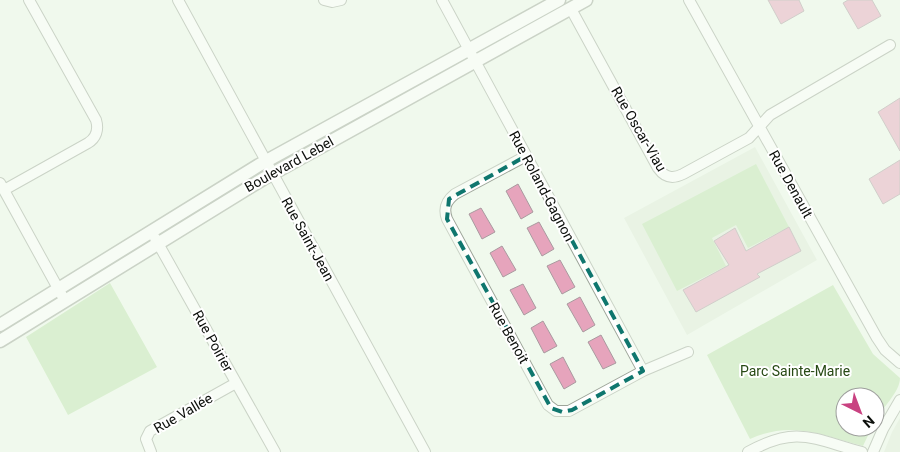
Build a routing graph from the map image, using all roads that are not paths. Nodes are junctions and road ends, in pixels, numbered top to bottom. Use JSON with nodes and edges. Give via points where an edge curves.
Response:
{"nodes":[{"id":1,"x":29,"y":0,"type":"edge"},
{"id":2,"x":178,"y":0,"type":"edge"},
{"id":3,"x":324,"y":0,"type":"edge"},
{"id":4,"x":341,"y":0,"type":"edge"},
{"id":5,"x":442,"y":0,"type":"edge"},
{"id":6,"x":559,"y":0,"type":"edge"},
{"id":7,"x":586,"y":0,"type":"edge"},
{"id":8,"x":689,"y":0,"type":"edge"},
{"id":9,"x":571,"y":8,"type":"junction"},
{"id":10,"x":890,"y":45,"type":"dead end"},
{"id":11,"x":469,"y":50,"type":"junction"},
{"id":12,"x":476,"y":62,"type":"junction"},
{"id":13,"x":759,"y":126,"type":"junction"},
{"id":14,"x":526,"y":156,"type":"junction"},
{"id":15,"x":266,"y":161,"type":"junction"},
{"id":16,"x":272,"y":173,"type":"junction"},
{"id":17,"x":2,"y":186,"type":"edge"},
{"id":18,"x":150,"y":230,"type":"junction"},
{"id":19,"x":157,"y":243,"type":"junction"},
{"id":20,"x":59,"y":290,"type":"junction"},
{"id":21,"x":65,"y":301,"type":"junction"},
{"id":22,"x":0,"y":325,"type":"edge"},
{"id":23,"x":0,"y":341,"type":"edge"},
{"id":24,"x":688,"y":352,"type":"dead end"},
{"id":25,"x":900,"y":362,"type":"edge"},
{"id":26,"x":643,"y":371,"type":"junction"},
{"id":27,"x":236,"y":383,"type":"junction"},
{"id":28,"x":900,"y":400,"type":"edge"},
{"id":29,"x":151,"y":452,"type":"edge"},
{"id":30,"x":275,"y":452,"type":"edge"},
{"id":31,"x":425,"y":452,"type":"edge"},
{"id":32,"x":748,"y":452,"type":"edge"},
{"id":33,"x":862,"y":452,"type":"edge"},
{"id":34,"x":873,"y":452,"type":"edge"}],
"edges":[{"from":1,"to":17,"type":"street","via":[[96,120],[97,128],[95,137],[88,143]]},
{"from":2,"to":15,"type":"street","name":"Rue Saint-Jean"},
{"from":3,"to":4,"type":"street"},
{"from":5,"to":11,"type":"street","name":"Rue Roland-Gagnon"},
{"from":6,"to":11,"type":"street","name":"Boulevard Lebel"},
{"from":7,"to":9,"type":"street","name":"Boulevard Lebel"},
{"from":8,"to":13,"type":"street","name":"Rue Denault"},
{"from":9,"to":12,"type":"street","name":"Boulevard Lebel"},
{"from":9,"to":13,"type":"street","name":"Rue Oscar-Viau","via":[[663,175],[673,178],[684,174],[749,138]]},
{"from":10,"to":13,"type":"street","name":"Rue Oscar-Viau","via":[[770,115]]},
{"from":11,"to":12,"type":"street","name":"Rue Roland-Gagnon"},
{"from":11,"to":15,"type":"street","name":"Boulevard Lebel"},
{"from":12,"to":14,"type":"street","name":"Rue Roland-Gagnon"},
{"from":12,"to":16,"type":"street","name":"Boulevard Lebel"},
{"from":13,"to":25,"type":"street","name":"Rue Denault","via":[[877,338],[885,350]]},
{"from":14,"to":26,"type":"street","name":"Rue Roland-Gagnon"},
{"from":14,"to":26,"type":"street","name":"Rue Benoit","via":[[452,196],[446,204],[445,213],[548,405],[556,411],[569,411]]},
{"from":15,"to":16,"type":"street","name":"Rue Saint-Jean"},
{"from":15,"to":18,"type":"street","name":"Boulevard Lebel"},
{"from":16,"to":19,"type":"street","name":"Boulevard Lebel"},
{"from":16,"to":31,"type":"street","name":"Rue Saint-Jean"},
{"from":17,"to":20,"type":"street"},
{"from":18,"to":19,"type":"street","name":"Rue Poirier"},
{"from":18,"to":20,"type":"street","name":"Boulevard Lebel"},
{"from":19,"to":21,"type":"street","name":"Boulevard Lebel"},
{"from":19,"to":27,"type":"street","name":"Rue Poirier"},
{"from":20,"to":21,"type":"street"},
{"from":20,"to":22,"type":"street","name":"Boulevard Lebel"},
{"from":21,"to":23,"type":"street","name":"Boulevard Lebel"},
{"from":24,"to":26,"type":"street","name":"Rue Benoit"},
{"from":27,"to":29,"type":"street","name":"Rue Vallée","via":[[150,431],[146,440]]},
{"from":27,"to":30,"type":"street","name":"Rue Poirier"},
{"from":28,"to":34,"type":"street"},
{"from":32,"to":33,"type":"street","via":[[779,438],[795,436]]}]}
